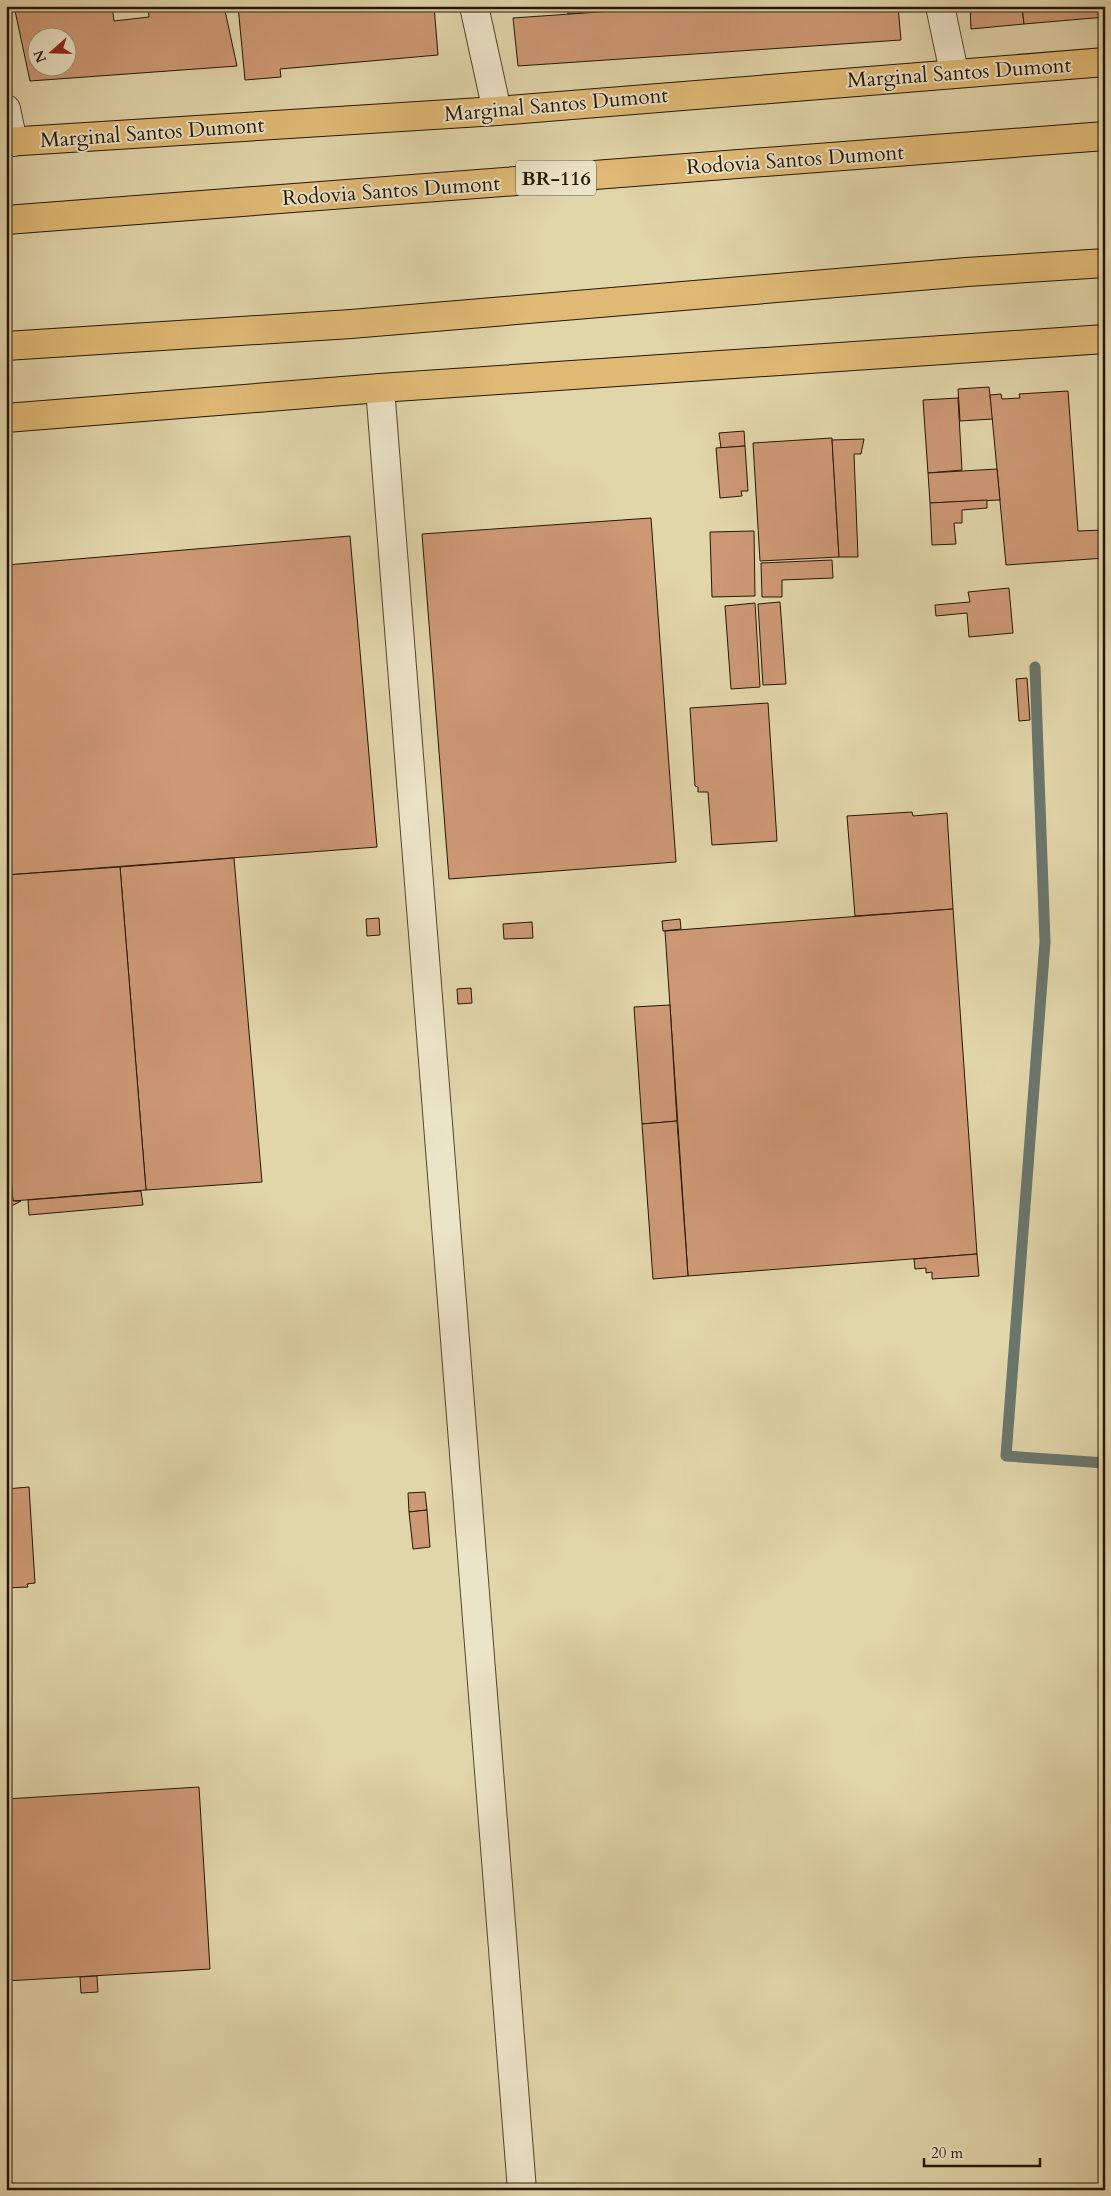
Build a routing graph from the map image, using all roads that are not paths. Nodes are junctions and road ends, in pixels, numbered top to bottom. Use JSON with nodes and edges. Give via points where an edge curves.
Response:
{"nodes":[{"id":1,"x":474,"y":6,"type":"edge"},
{"id":2,"x":940,"y":6,"type":"edge"},
{"id":3,"x":1105,"y":62,"type":"edge"},
{"id":4,"x":954,"y":72,"type":"junction"},
{"id":5,"x":6,"y":109,"type":"edge"},
{"id":6,"x":497,"y":111,"type":"junction"},
{"id":7,"x":1105,"y":136,"type":"edge"},
{"id":8,"x":10,"y":142,"type":"edge"},
{"id":9,"x":6,"y":220,"type":"edge"},
{"id":10,"x":1105,"y":263,"type":"edge"},
{"id":11,"x":1105,"y":339,"type":"edge"},
{"id":12,"x":6,"y":346,"type":"edge"},
{"id":13,"x":380,"y":388,"type":"junction"},
{"id":14,"x":6,"y":418,"type":"edge"},
{"id":15,"x":522,"y":2190,"type":"edge"}],
"edges":[{"from":1,"to":6,"type":"street"},
{"from":2,"to":4,"type":"street"},
{"from":3,"to":4,"type":"main road","name":"Marginal Santos Dumont"},
{"from":4,"to":6,"type":"main road","name":"Marginal Santos Dumont"},
{"from":5,"to":8,"type":"street"},
{"from":6,"to":8,"type":"main road","name":"Marginal Santos Dumont"},
{"from":7,"to":9,"type":"main road","name":"Rodovia Santos Dumont","number":"BR-116"},
{"from":10,"to":12,"type":"main road","via":[[351,324]]},
{"from":11,"to":13,"type":"main road"},
{"from":13,"to":14,"type":"main road"},
{"from":13,"to":15,"type":"street"}]}
